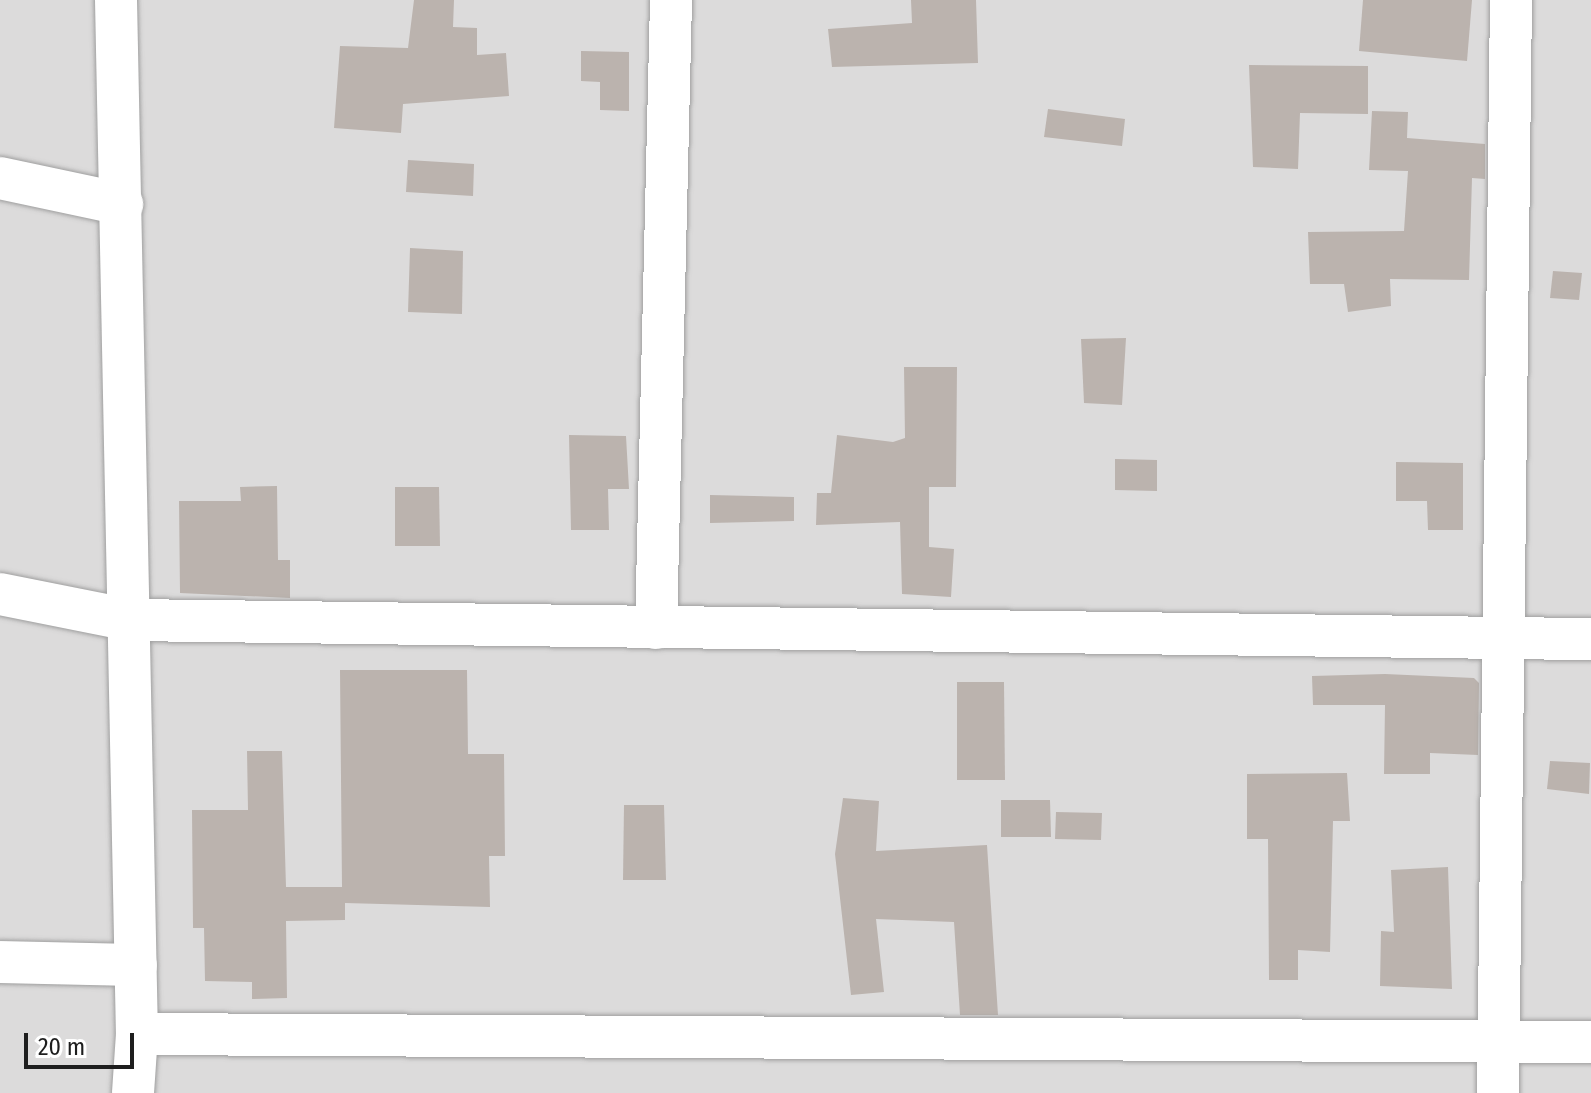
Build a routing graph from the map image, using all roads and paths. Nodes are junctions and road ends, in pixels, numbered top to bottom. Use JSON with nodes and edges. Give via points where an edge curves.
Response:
{"nodes":[{"id":1,"x":116,"y":0,"type":"edge"},
{"id":2,"x":671,"y":0,"type":"edge"},
{"id":3,"x":1511,"y":0,"type":"edge"},
{"id":4,"x":0,"y":178,"type":"edge"},
{"id":5,"x":122,"y":204,"type":"junction"},
{"id":6,"x":0,"y":594,"type":"edge"},
{"id":7,"x":130,"y":620,"type":"junction"},
{"id":8,"x":656,"y":628,"type":"junction"},
{"id":9,"x":1591,"y":639,"type":"edge"},
{"id":10,"x":1504,"y":641,"type":"junction"},
{"id":11,"x":0,"y":962,"type":"edge"},
{"id":12,"x":136,"y":965,"type":"junction"},
{"id":13,"x":137,"y":1034,"type":"junction"},
{"id":14,"x":1591,"y":1042,"type":"edge"},
{"id":15,"x":1496,"y":1044,"type":"junction"},
{"id":16,"x":133,"y":1093,"type":"edge"},
{"id":17,"x":1498,"y":1093,"type":"edge"}],
"edges":[{"from":1,"to":5,"type":"street"},
{"from":2,"to":8,"type":"street"},
{"from":3,"to":10,"type":"street"},
{"from":4,"to":5,"type":"street"},
{"from":5,"to":7,"type":"street"},
{"from":6,"to":7,"type":"street"},
{"from":7,"to":8,"type":"street"},
{"from":7,"to":12,"type":"street"},
{"from":8,"to":10,"type":"street"},
{"from":9,"to":10,"type":"street"},
{"from":10,"to":15,"type":"street"},
{"from":11,"to":12,"type":"street"},
{"from":12,"to":13,"type":"street"},
{"from":13,"to":15,"type":"street"},
{"from":13,"to":16,"type":"street"},
{"from":14,"to":15,"type":"street"},
{"from":15,"to":17,"type":"street"}]}
